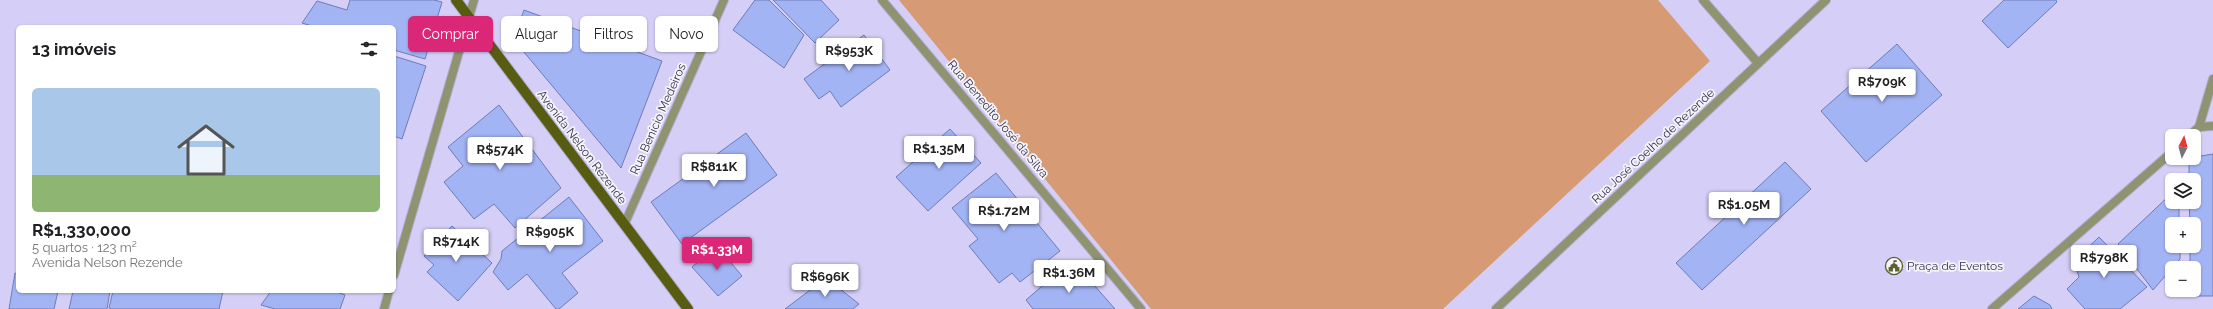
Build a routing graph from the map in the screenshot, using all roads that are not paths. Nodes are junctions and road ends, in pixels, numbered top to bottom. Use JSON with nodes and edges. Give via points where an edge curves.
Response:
{"nodes":[{"id":1,"x":456,"y":0,"type":"edge"},
{"id":2,"x":474,"y":0,"type":"edge"},
{"id":3,"x":724,"y":0,"type":"edge"},
{"id":4,"x":882,"y":0,"type":"edge"},
{"id":5,"x":1703,"y":0,"type":"edge"},
{"id":6,"x":1826,"y":0,"type":"edge"},
{"id":7,"x":468,"y":16,"type":"edge"},
{"id":8,"x":470,"y":16,"type":"edge"},
{"id":9,"x":493,"y":50,"type":"edge"},
{"id":10,"x":459,"y":52,"type":"edge"},
{"id":11,"x":1758,"y":63,"type":"junction"},
{"id":12,"x":2213,"y":79,"type":"edge"},
{"id":13,"x":2213,"y":126,"type":"edge"},
{"id":14,"x":2198,"y":127,"type":"joint"},
{"id":15,"x":2165,"y":158,"type":"edge"},
{"id":16,"x":624,"y":225,"type":"junction"},
{"id":17,"x":396,"y":268,"type":"edge"},
{"id":18,"x":389,"y":293,"type":"edge"},
{"id":19,"x":384,"y":309,"type":"edge"},
{"id":20,"x":688,"y":309,"type":"edge"},
{"id":21,"x":1142,"y":309,"type":"edge"},
{"id":22,"x":1496,"y":309,"type":"edge"},
{"id":23,"x":1992,"y":309,"type":"edge"}],
"edges":[{"from":1,"to":7,"type":"main road","name":"Avenida Nelson Rezende"},
{"from":2,"to":8,"type":"street"},
{"from":3,"to":16,"type":"street","name":"Rua Benício Medeiros"},
{"from":4,"to":21,"type":"street","name":"Rua Benedito José da Silva"},
{"from":5,"to":11,"type":"street"},
{"from":6,"to":11,"type":"street","name":"Rua José Coelho de Rezende"},
{"from":9,"to":16,"type":"main road","name":"Avenida Nelson Rezende"},
{"from":10,"to":17,"type":"street"},
{"from":11,"to":22,"type":"street","name":"Rua José Coelho de Rezende"},
{"from":12,"to":14,"type":"street"},
{"from":13,"to":14,"type":"street"},
{"from":15,"to":23,"type":"street"},
{"from":16,"to":20,"type":"main road","name":"Avenida Nelson Rezende"},
{"from":18,"to":19,"type":"street"}]}
